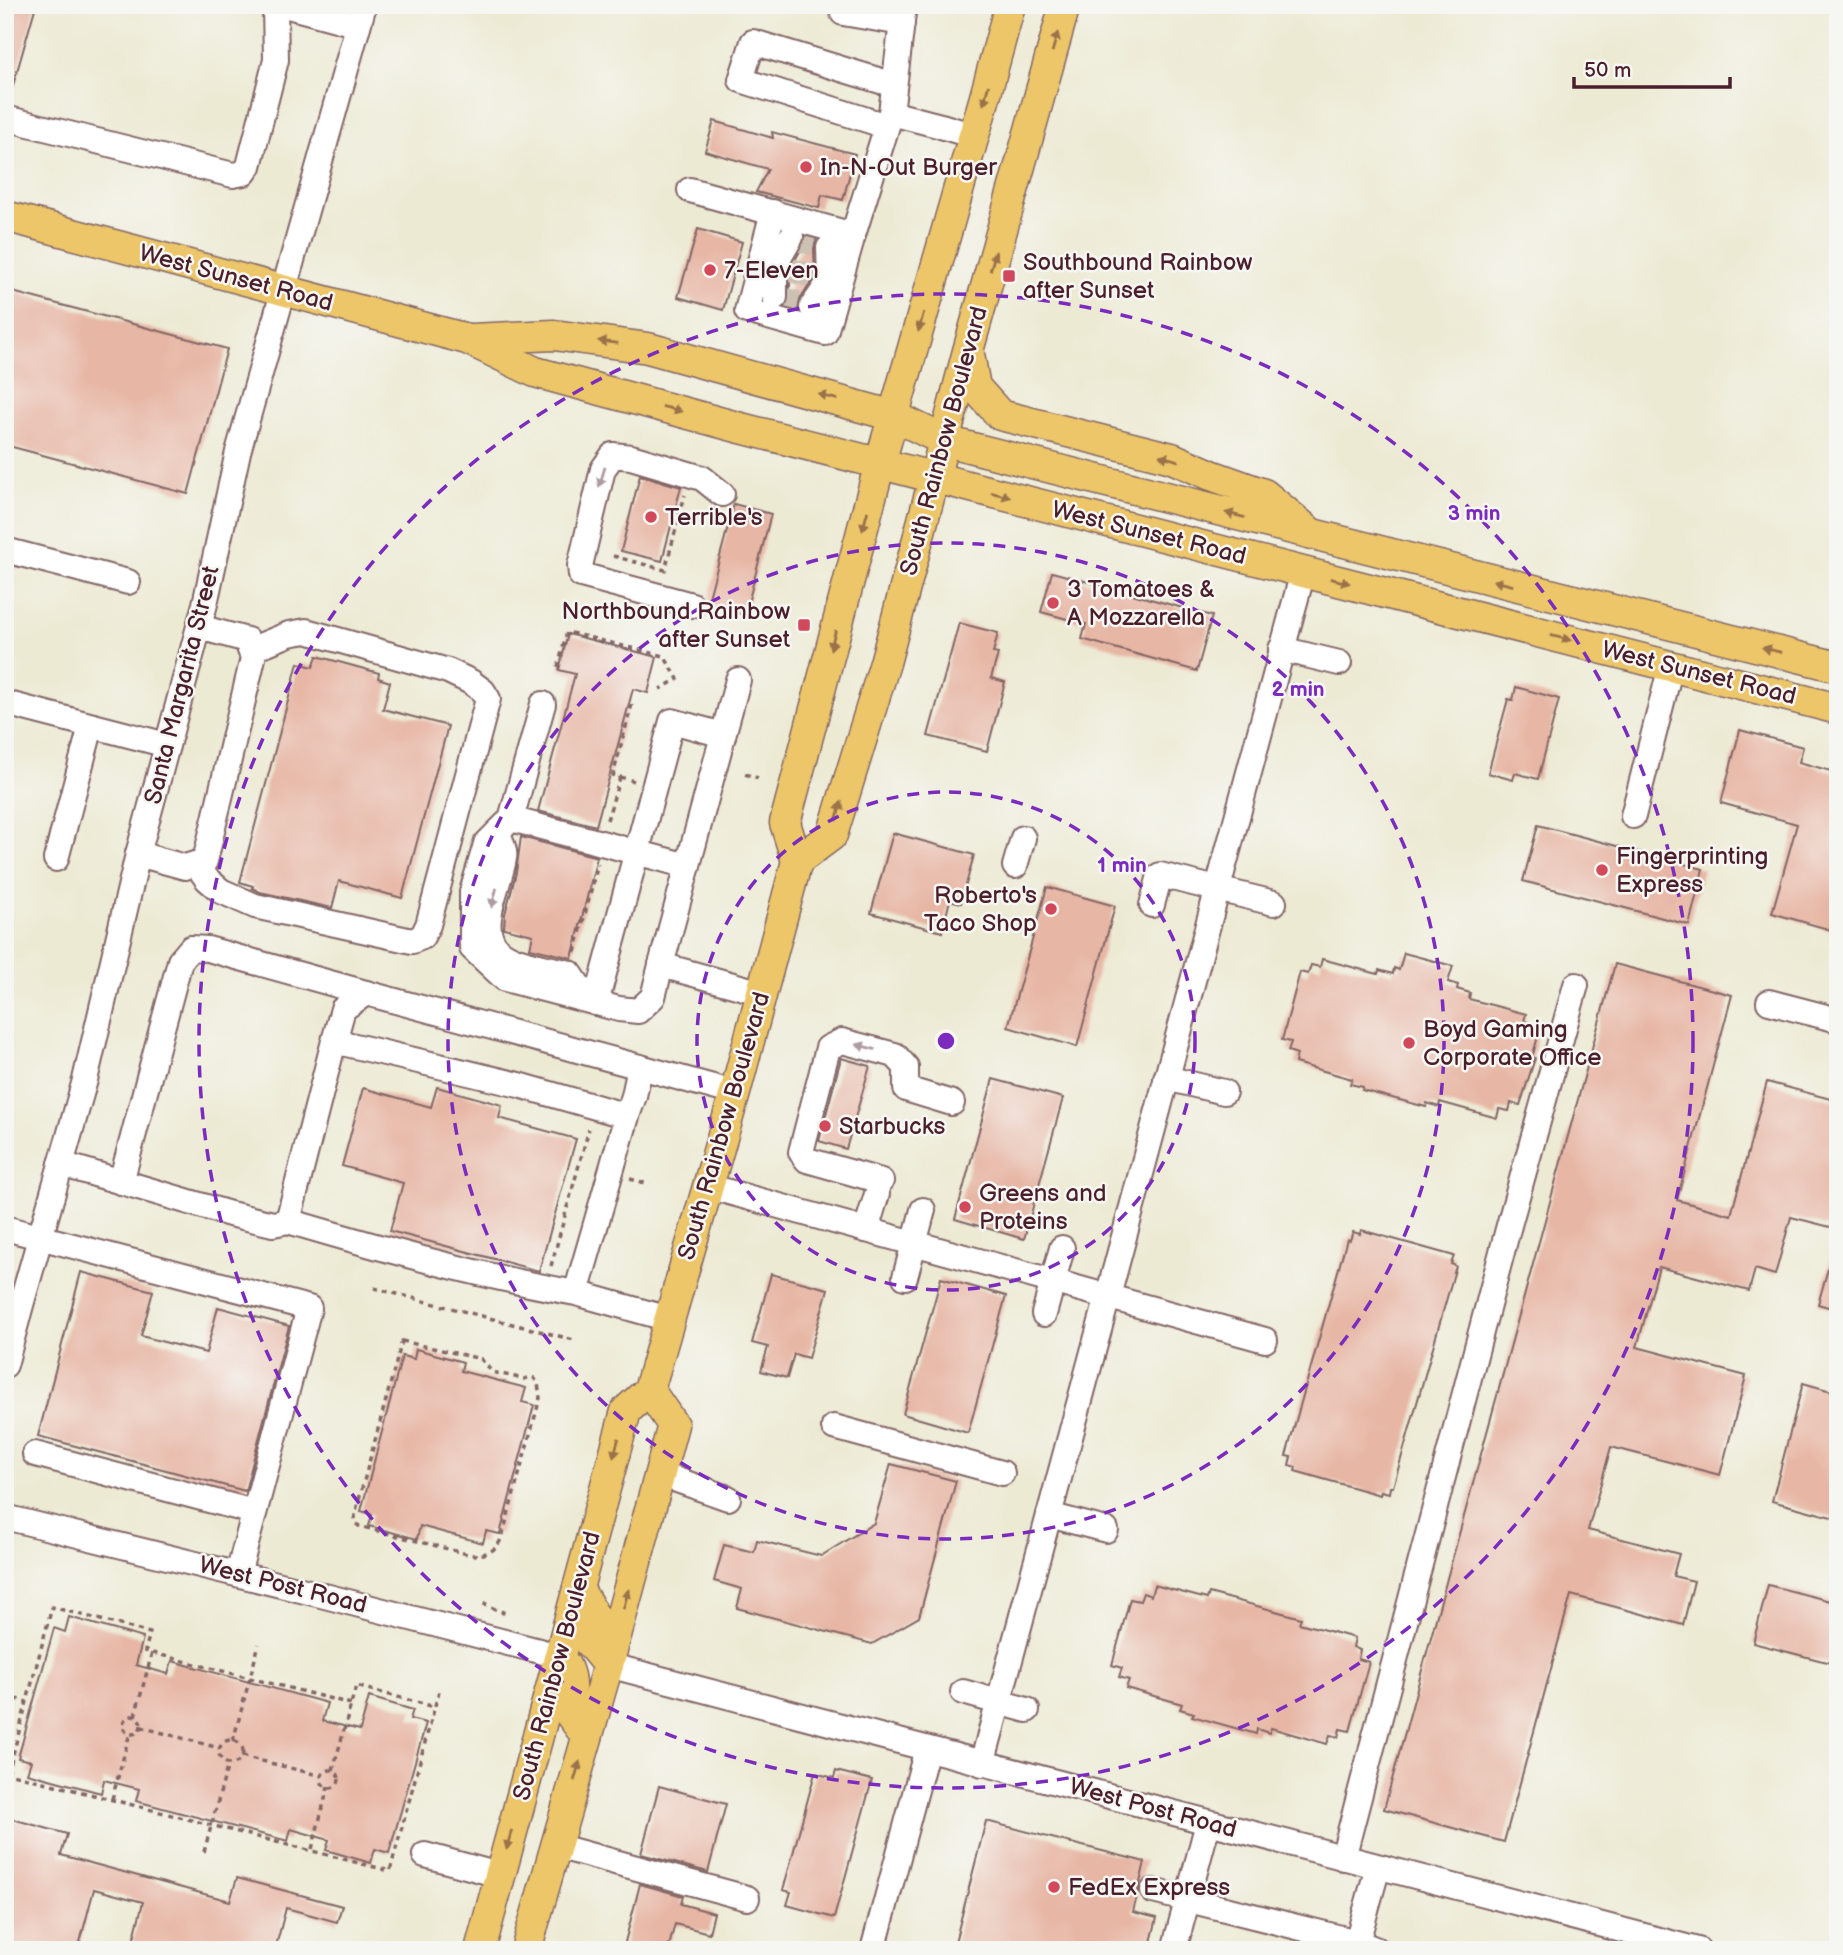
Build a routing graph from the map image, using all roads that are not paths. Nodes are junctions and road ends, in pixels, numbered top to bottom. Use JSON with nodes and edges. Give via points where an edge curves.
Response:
{"nodes":[{"id":1,"x":275,"y":5,"type":"edge"},
{"id":2,"x":284,"y":5,"type":"edge"},
{"id":3,"x":844,"y":5,"type":"edge"},
{"id":4,"x":1010,"y":5,"type":"edge"},
{"id":5,"x":1065,"y":5,"type":"edge"},
{"id":6,"x":903,"y":14,"type":"edge"},
{"id":7,"x":361,"y":15,"type":"edge"},
{"id":8,"x":894,"y":85,"type":"junction"},
{"id":9,"x":5,"y":118,"type":"edge"},
{"id":10,"x":889,"y":120,"type":"junction"},
{"id":11,"x":974,"y":136,"type":"junction"},
{"id":12,"x":690,"y":190,"type":"dead end"},
{"id":13,"x":773,"y":212,"type":"junction"},
{"id":14,"x":5,"y":216,"type":"edge"},
{"id":15,"x":853,"y":235,"type":"junction"},
{"id":16,"x":791,"y":237,"type":"dead end"},
{"id":17,"x":829,"y":248,"type":"dead end"},
{"id":18,"x":774,"y":265,"type":"junction"},
{"id":19,"x":830,"y":280,"type":"junction"},
{"id":20,"x":283,"y":291,"type":"junction"},
{"id":21,"x":775,"y":297,"type":"dead end"},
{"id":22,"x":812,"y":307,"type":"dead end"},
{"id":23,"x":467,"y":339,"type":"junction"},
{"id":24,"x":968,"y":351,"type":"junction"},
{"id":25,"x":894,"y":415,"type":"junction"},
{"id":26,"x":945,"y":441,"type":"junction"},
{"id":27,"x":880,"y":463,"type":"junction"},
{"id":28,"x":935,"y":478,"type":"junction"},
{"id":29,"x":722,"y":494,"type":"dead end"},
{"id":30,"x":1313,"y":535,"type":"junction"},
{"id":31,"x":5,"y":550,"type":"edge"},
{"id":32,"x":1303,"y":572,"type":"junction"},
{"id":33,"x":128,"y":582,"type":"dead end"},
{"id":34,"x":692,"y":605,"type":"dead end"},
{"id":35,"x":199,"y":627,"type":"junction"},
{"id":36,"x":1682,"y":627,"type":"junction"},
{"id":37,"x":1281,"y":649,"type":"junction"},
{"id":38,"x":250,"y":650,"type":"junction"},
{"id":39,"x":1339,"y":663,"type":"dead end"},
{"id":40,"x":1671,"y":666,"type":"junction"},
{"id":41,"x":1838,"y":667,"type":"edge"},
{"id":42,"x":738,"y":680,"type":"dead end"},
{"id":43,"x":5,"y":703,"type":"edge"},
{"id":44,"x":543,"y":704,"type":"dead end"},
{"id":45,"x":1838,"y":709,"type":"edge"},
{"id":46,"x":92,"y":726,"type":"junction"},
{"id":47,"x":723,"y":735,"type":"junction"},
{"id":48,"x":167,"y":745,"type":"junction"},
{"id":49,"x":1633,"y":816,"type":"dead end"},
{"id":50,"x":504,"y":826,"type":"junction"},
{"id":51,"x":1023,"y":838,"type":"dead end"},
{"id":52,"x":636,"y":853,"type":"junction"},
{"id":53,"x":138,"y":854,"type":"junction"},
{"id":54,"x":57,"y":859,"type":"dead end"},
{"id":55,"x":797,"y":861,"type":"junction"},
{"id":56,"x":196,"y":863,"type":"junction"},
{"id":57,"x":688,"y":866,"type":"junction"},
{"id":58,"x":1015,"y":866,"type":"dead end"},
{"id":59,"x":1217,"y":889,"type":"junction"},
{"id":60,"x":1274,"y":904,"type":"dead end"},
{"id":61,"x":1152,"y":905,"type":"dead end"},
{"id":62,"x":662,"y":965,"type":"junction"},
{"id":63,"x":1576,"y":985,"type":"dead end"},
{"id":64,"x":366,"y":993,"type":"junction"},
{"id":65,"x":762,"y":993,"type":"junction"},
{"id":66,"x":1769,"y":1002,"type":"dead end"},
{"id":67,"x":596,"y":1003,"type":"junction"},
{"id":68,"x":1838,"y":1020,"type":"edge"},
{"id":69,"x":334,"y":1041,"type":"junction"},
{"id":70,"x":640,"y":1067,"type":"junction"},
{"id":71,"x":1166,"y":1079,"type":"junction"},
{"id":72,"x":1224,"y":1092,"type":"dead end"},
{"id":73,"x":735,"y":1093,"type":"junction"},
{"id":74,"x":952,"y":1102,"type":"dead end"},
{"id":75,"x":626,"y":1116,"type":"junction"},
{"id":76,"x":61,"y":1164,"type":"junction"},
{"id":77,"x":121,"y":1182,"type":"junction"},
{"id":78,"x":708,"y":1186,"type":"junction"},
{"id":79,"x":923,"y":1210,"type":"dead end"},
{"id":80,"x":288,"y":1222,"type":"junction"},
{"id":81,"x":5,"y":1228,"type":"edge"},
{"id":82,"x":866,"y":1230,"type":"junction"},
{"id":83,"x":40,"y":1238,"type":"junction"},
{"id":84,"x":914,"y":1243,"type":"junction"},
{"id":85,"x":1062,"y":1248,"type":"dead end"},
{"id":86,"x":905,"y":1277,"type":"dead end"},
{"id":87,"x":1053,"y":1281,"type":"junction"},
{"id":88,"x":576,"y":1293,"type":"junction"},
{"id":89,"x":1108,"y":1296,"type":"junction"},
{"id":90,"x":1044,"y":1314,"type":"dead end"},
{"id":91,"x":669,"y":1319,"type":"junction"},
{"id":92,"x":1265,"y":1340,"type":"dead end"},
{"id":93,"x":5,"y":1365,"type":"edge"},
{"id":94,"x":649,"y":1390,"type":"junction"},
{"id":95,"x":834,"y":1427,"type":"dead end"},
{"id":96,"x":35,"y":1454,"type":"dead end"},
{"id":97,"x":1002,"y":1473,"type":"dead end"},
{"id":98,"x":660,"y":1474,"type":"junction"},
{"id":99,"x":728,"y":1498,"type":"dead end"},
{"id":100,"x":254,"y":1512,"type":"junction"},
{"id":101,"x":1049,"y":1515,"type":"junction"},
{"id":102,"x":5,"y":1517,"type":"edge"},
{"id":103,"x":1106,"y":1530,"type":"dead end"},
{"id":104,"x":238,"y":1574,"type":"junction"},
{"id":105,"x":578,"y":1588,"type":"junction"},
{"id":106,"x":559,"y":1656,"type":"junction"},
{"id":107,"x":608,"y":1665,"type":"junction"},
{"id":108,"x":963,"y":1692,"type":"dead end"},
{"id":109,"x":998,"y":1702,"type":"junction"},
{"id":110,"x":1027,"y":1710,"type":"dead end"},
{"id":111,"x":587,"y":1737,"type":"junction"},
{"id":112,"x":927,"y":1749,"type":"junction"},
{"id":113,"x":982,"y":1764,"type":"junction"},
{"id":114,"x":1208,"y":1822,"type":"junction"},
{"id":115,"x":556,"y":1846,"type":"junction"},
{"id":116,"x":425,"y":1855,"type":"dead end"},
{"id":117,"x":1343,"y":1858,"type":"junction"},
{"id":118,"x":1378,"y":1867,"type":"junction"},
{"id":119,"x":499,"y":1875,"type":"junction"},
{"id":120,"x":1153,"y":1891,"type":"dead end"},
{"id":121,"x":747,"y":1898,"type":"dead end"},
{"id":122,"x":1188,"y":1900,"type":"junction"},
{"id":123,"x":1367,"y":1946,"type":"edge"},
{"id":124,"x":480,"y":1950,"type":"edge"},
{"id":125,"x":526,"y":1950,"type":"edge"},
{"id":126,"x":873,"y":1950,"type":"edge"},
{"id":127,"x":1174,"y":1950,"type":"edge"},
{"id":128,"x":1698,"y":1950,"type":"edge"}],
"edges":[{"from":1,"to":9,"type":"street","via":[[276,60],[244,173],[233,175]]},
{"from":2,"to":7,"type":"street"},
{"from":3,"to":6,"type":"street","via":[[843,13]]},
{"from":4,"to":11,"type":"main road","one_way":true},
{"from":24,"to":5,"type":"main road","name":"South Rainbow Boulevard","one_way":true},
{"from":6,"to":8,"type":"street"},
{"from":7,"to":20,"type":"street","name":"Santa Margarita Street"},
{"from":8,"to":10,"type":"street"},
{"from":8,"to":10,"type":"street","via":[[753,43],[741,80]]},
{"from":10,"to":11,"type":"street","via":[[941,126]]},
{"from":10,"to":15,"type":"street"},
{"from":11,"to":25,"type":"main road","one_way":true},
{"from":12,"to":13,"type":"street"},
{"from":13,"to":15,"type":"street"},
{"from":13,"to":18,"type":"street"},
{"from":14,"to":20,"type":"main road","name":"West Sunset Road"},
{"from":15,"to":19,"type":"street"},
{"from":16,"to":18,"type":"street"},
{"from":17,"to":19,"type":"street"},
{"from":18,"to":19,"type":"street","via":[[747,311],[825,333]]},
{"from":18,"to":21,"type":"street"},
{"from":19,"to":22,"type":"street"},
{"from":20,"to":23,"type":"main road","name":"West Sunset Road"},
{"from":20,"to":35,"type":"street","name":"Santa Margarita Street","via":[[238,452]]},
{"from":25,"to":23,"type":"main road","name":"West Sunset Road","one_way":true,"via":[[648,348],[554,335]]},
{"from":23,"to":27,"type":"main road","name":"West Sunset Road","one_way":true,"via":[[536,372]]},
{"from":24,"to":26,"type":"main road","name":"South Rainbow Boulevard"},
{"from":30,"to":24,"type":"main road","one_way":true,"via":[[1264,494],[1172,458],[1000,415],[975,387]]},
{"from":25,"to":26,"type":"main road","name":"West Sunset Road"},
{"from":25,"to":27,"type":"main road"},
{"from":26,"to":28,"type":"main road","name":"South Rainbow Boulevard"},
{"from":30,"to":26,"type":"main road","name":"West Sunset Road","one_way":true},
{"from":27,"to":28,"type":"main road","name":"West Sunset Road"},
{"from":27,"to":55,"type":"main road","one_way":true,"via":[[785,823]]},
{"from":28,"to":32,"type":"main road","name":"West Sunset Road","one_way":true},
{"from":55,"to":28,"type":"main road","name":"South Rainbow Boulevard","one_way":true,"via":[[831,835],[885,663]]},
{"from":29,"to":34,"type":"street","one_way":true,"via":[[694,487],[631,457],[613,455],[603,469],[579,566],[581,575]]},
{"from":30,"to":32,"type":"main road"},
{"from":36,"to":30,"type":"main road","name":"West Sunset Road","one_way":true},
{"from":31,"to":33,"type":"street"},
{"from":32,"to":37,"type":"street"},
{"from":32,"to":40,"type":"main road","name":"West Sunset Road","one_way":true},
{"from":35,"to":38,"type":"street","via":[[247,640]]},
{"from":35,"to":48,"type":"street","name":"Santa Margarita Street"},
{"from":36,"to":40,"type":"main road"},
{"from":41,"to":36,"type":"main road","name":"West Sunset Road","one_way":true},
{"from":37,"to":39,"type":"street"},
{"from":37,"to":59,"type":"street"},
{"from":38,"to":56,"type":"street","via":[[253,658],[205,861]]},
{"from":38,"to":56,"type":"street","via":[[306,631],[448,671],[483,691],[488,699],[429,925],[422,937],[412,942],[255,906],[221,891]]},
{"from":40,"to":45,"type":"main road","name":"West Sunset Road"},
{"from":40,"to":49,"type":"street"},
{"from":42,"to":47,"type":"street"},
{"from":43,"to":46,"type":"street"},
{"from":44,"to":50,"type":"street"},
{"from":46,"to":48,"type":"street"},
{"from":46,"to":54,"type":"street"},
{"from":47,"to":52,"type":"street","via":[[672,721]]},
{"from":47,"to":57,"type":"street"},
{"from":48,"to":53,"type":"street","name":"Santa Margarita Street"},
{"from":50,"to":52,"type":"street"},
{"from":50,"to":67,"type":"street","one_way":true,"via":[[505,855],[488,918],[488,935],[508,956],[570,973]]},
{"from":50,"to":67,"type":"street","via":[[486,844],[472,892],[472,948],[505,979]]},
{"from":51,"to":58,"type":"street"},
{"from":52,"to":57,"type":"street"},
{"from":52,"to":67,"type":"street"},
{"from":53,"to":56,"type":"street","via":[[185,867]]},
{"from":53,"to":76,"type":"street","name":"Santa Margarita Street"},
{"from":55,"to":65,"type":"main road","name":"South Rainbow Boulevard"},
{"from":57,"to":62,"type":"street"},
{"from":59,"to":60,"type":"street"},
{"from":59,"to":61,"type":"street","via":[[1160,875]]},
{"from":59,"to":71,"type":"street"},
{"from":62,"to":65,"type":"street"},
{"from":62,"to":67,"type":"street","via":[[653,997],[638,1011]]},
{"from":63,"to":117,"type":"street"},
{"from":64,"to":69,"type":"street","via":[[342,1009]]},
{"from":64,"to":70,"type":"street"},
{"from":64,"to":77,"type":"street","via":[[191,948],[180,961]]},
{"from":65,"to":73,"type":"main road","name":"South Rainbow Boulevard"},
{"from":66,"to":68,"type":"street"},
{"from":69,"to":75,"type":"street"},
{"from":69,"to":80,"type":"street"},
{"from":70,"to":73,"type":"street"},
{"from":70,"to":75,"type":"street"},
{"from":71,"to":72,"type":"street"},
{"from":71,"to":89,"type":"street"},
{"from":73,"to":78,"type":"main road","name":"South Rainbow Boulevard"},
{"from":74,"to":82,"type":"street","one_way":true,"via":[[906,1089],[906,1067],[895,1055],[842,1041],[828,1048],[800,1152],[807,1160],[879,1188]]},
{"from":75,"to":88,"type":"street"},
{"from":76,"to":77,"type":"street"},
{"from":76,"to":83,"type":"street","name":"Santa Margarita Street"},
{"from":77,"to":80,"type":"street","via":[[230,1214]]},
{"from":78,"to":82,"type":"street"},
{"from":78,"to":91,"type":"main road","name":"South Rainbow Boulevard"},
{"from":79,"to":84,"type":"street"},
{"from":80,"to":88,"type":"street"},
{"from":81,"to":83,"type":"street"},
{"from":82,"to":84,"type":"street"},
{"from":83,"to":93,"type":"street","name":"Santa Margarita Street"},
{"from":83,"to":100,"type":"street","via":[[309,1308]]},
{"from":84,"to":86,"type":"street"},
{"from":84,"to":87,"type":"street"},
{"from":85,"to":87,"type":"street"},
{"from":87,"to":89,"type":"street"},
{"from":87,"to":90,"type":"street"},
{"from":88,"to":91,"type":"street"},
{"from":89,"to":92,"type":"street"},
{"from":89,"to":101,"type":"street"},
{"from":91,"to":94,"type":"main road","name":"South Rainbow Boulevard"},
{"from":94,"to":98,"type":"main road","name":"South Rainbow Boulevard","via":[[673,1425]]},
{"from":94,"to":105,"type":"main road","name":"South Rainbow Boulevard","one_way":true,"via":[[626,1412]]},
{"from":95,"to":97,"type":"street"},
{"from":96,"to":100,"type":"street"},
{"from":98,"to":99,"type":"street"},
{"from":107,"to":98,"type":"main road","name":"South Rainbow Boulevard","one_way":true},
{"from":100,"to":104,"type":"street"},
{"from":101,"to":103,"type":"street"},
{"from":101,"to":109,"type":"street"},
{"from":102,"to":104,"type":"street","name":"West Post Road"},
{"from":104,"to":106,"type":"street","name":"West Post Road"},
{"from":105,"to":106,"type":"main road","name":"South Rainbow Boulevard"},
{"from":105,"to":107,"type":"main road","via":[[593,1614],[588,1642]]},
{"from":106,"to":111,"type":"main road","via":[[569,1673],[567,1710]]},
{"from":106,"to":119,"type":"main road","name":"South Rainbow Boulevard","one_way":true},
{"from":107,"to":111,"type":"main road","name":"South Rainbow Boulevard"},
{"from":107,"to":112,"type":"street","name":"West Post Road"},
{"from":108,"to":109,"type":"street"},
{"from":109,"to":110,"type":"street"},
{"from":109,"to":113,"type":"street"},
{"from":115,"to":111,"type":"main road","name":"South Rainbow Boulevard","one_way":true},
{"from":112,"to":113,"type":"street","name":"West Post Road"},
{"from":112,"to":126,"type":"street"},
{"from":113,"to":114,"type":"street","name":"West Post Road"},
{"from":114,"to":117,"type":"street","name":"West Post Road"},
{"from":114,"to":122,"type":"street"},
{"from":115,"to":121,"type":"street"},
{"from":115,"to":125,"type":"main road","name":"South Rainbow Boulevard"},
{"from":116,"to":119,"type":"street"},
{"from":117,"to":118,"type":"street","name":"West Post Road"},
{"from":118,"to":123,"type":"street"},
{"from":118,"to":128,"type":"street","name":"West Post Road"},
{"from":119,"to":124,"type":"main road","name":"South Rainbow Boulevard"},
{"from":120,"to":122,"type":"street"},
{"from":122,"to":123,"type":"street"},
{"from":122,"to":127,"type":"street"}]}
